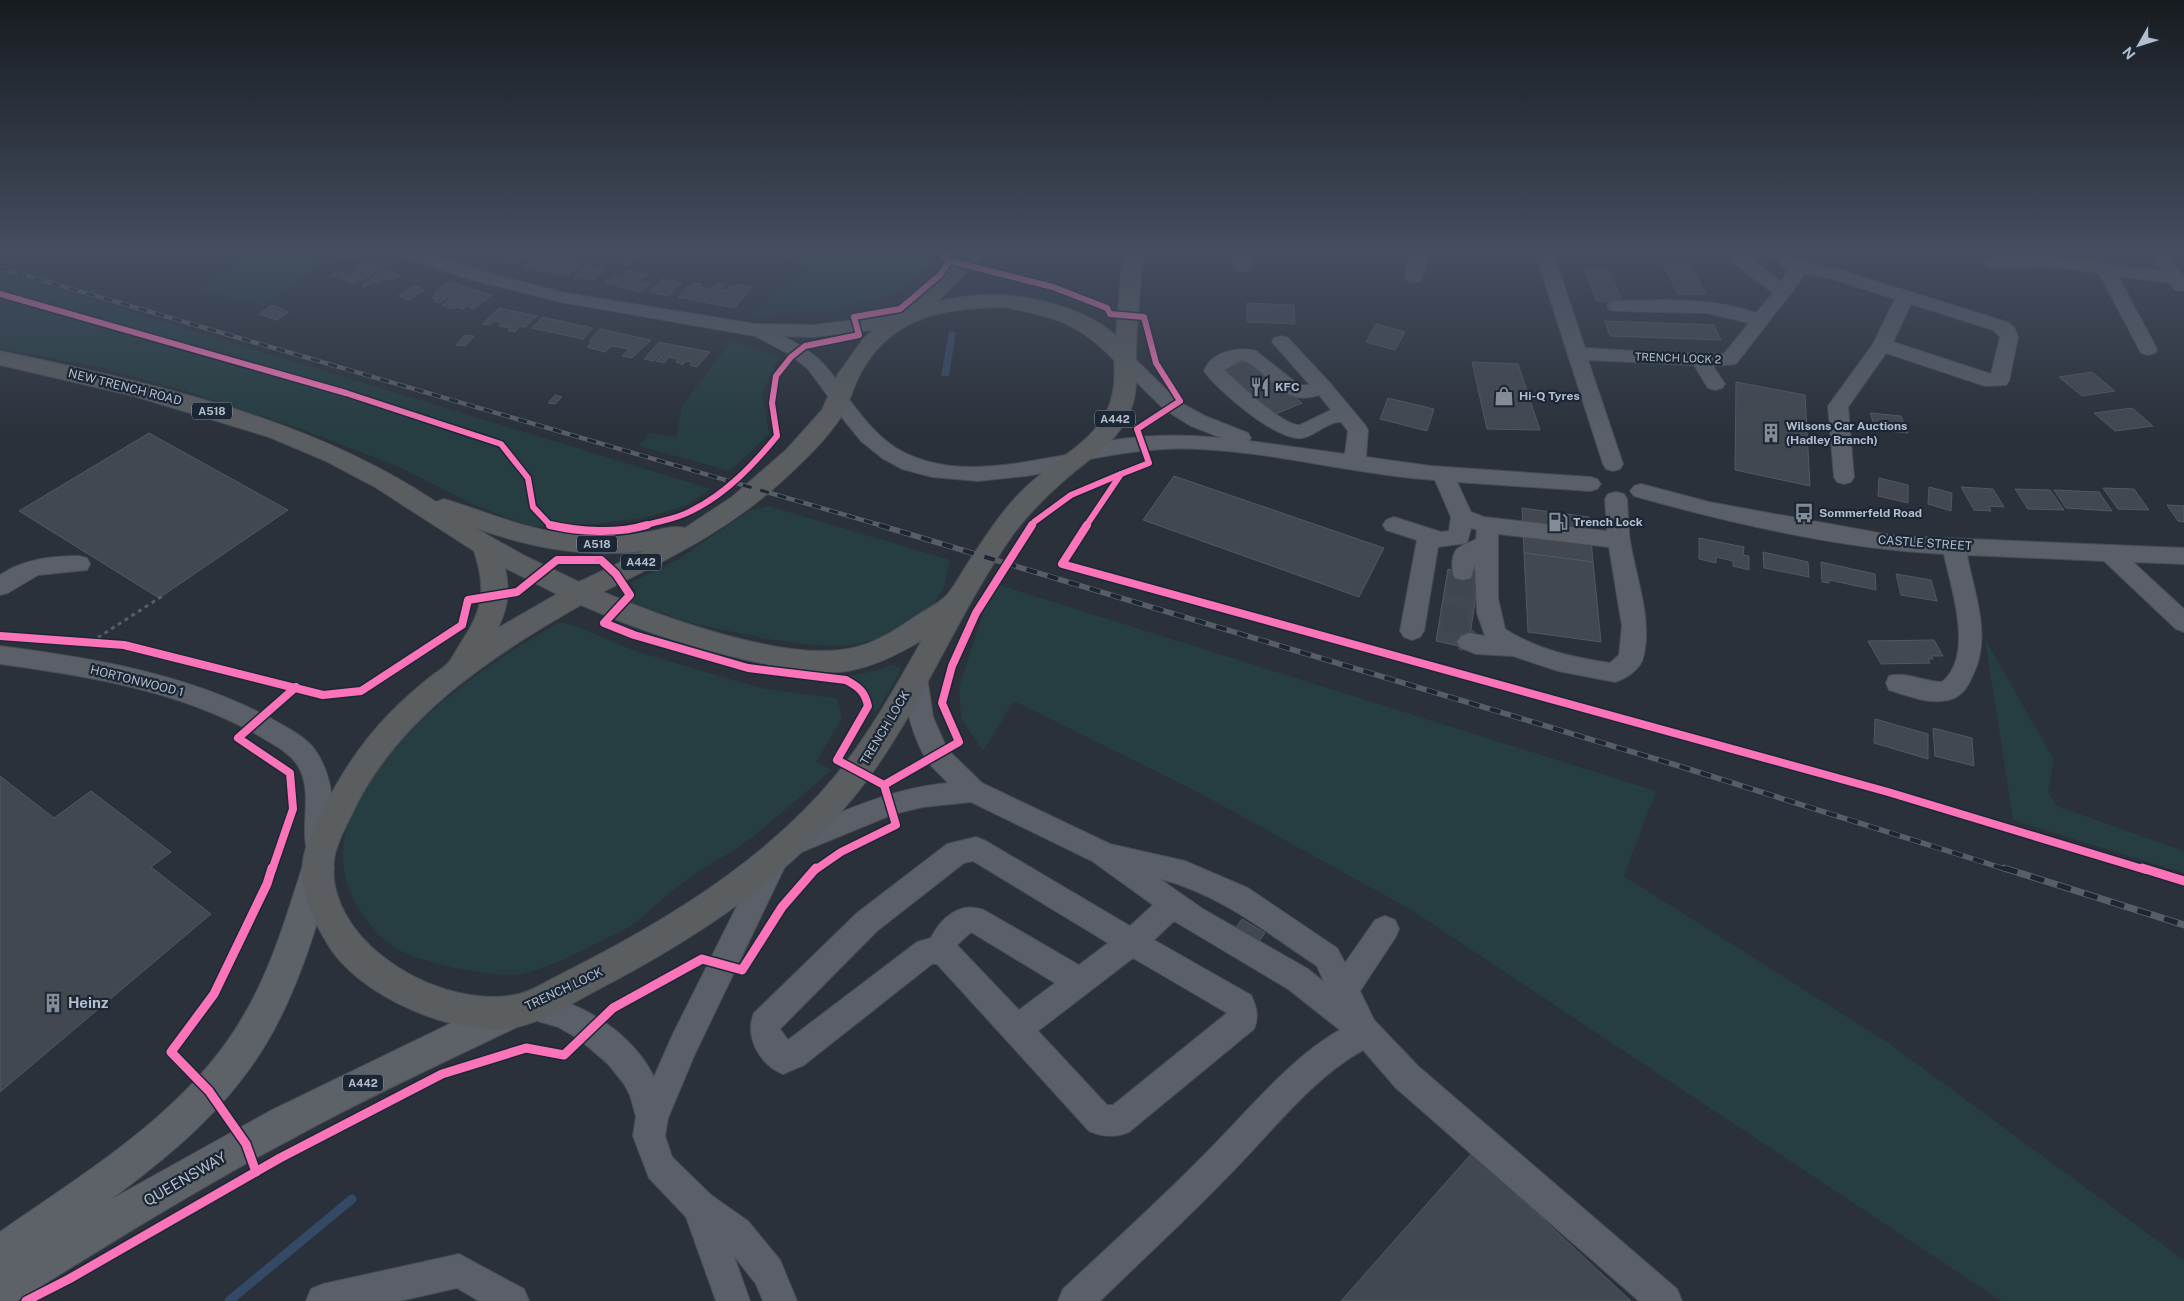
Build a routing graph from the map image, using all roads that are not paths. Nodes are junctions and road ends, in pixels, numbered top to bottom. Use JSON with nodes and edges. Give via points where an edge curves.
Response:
{"nodes":[{"id":1,"x":653,"y":313,"type":"edge"},
{"id":2,"x":910,"y":313,"type":"edge"},
{"id":3,"x":928,"y":313,"type":"edge"},
{"id":4,"x":1057,"y":313,"type":"edge"},
{"id":5,"x":1129,"y":313,"type":"edge"},
{"id":6,"x":1564,"y":313,"type":"edge"},
{"id":7,"x":1738,"y":313,"type":"edge"},
{"id":8,"x":1766,"y":313,"type":"edge"},
{"id":9,"x":1898,"y":313,"type":"edge"},
{"id":10,"x":1956,"y":313,"type":"edge"},
{"id":11,"x":2129,"y":313,"type":"edge"},
{"id":12,"x":902,"y":319,"type":"junction"},
{"id":13,"x":1760,"y":320,"type":"junction"},
{"id":14,"x":755,"y":330,"type":"junction"},
{"id":15,"x":1281,"y":342,"type":"dead end"},
{"id":16,"x":1882,"y":346,"type":"junction"},
{"id":17,"x":2148,"y":349,"type":"dead end"},
{"id":18,"x":1577,"y":353,"type":"junction"},
{"id":19,"x":0,"y":358,"type":"edge"},
{"id":20,"x":1126,"y":359,"type":"junction"},
{"id":21,"x":1700,"y":360,"type":"junction"},
{"id":22,"x":1715,"y":384,"type":"dead end"},
{"id":23,"x":1323,"y":386,"type":"junction"},
{"id":24,"x":839,"y":399,"type":"junction"},
{"id":25,"x":1350,"y":418,"type":"junction"},
{"id":26,"x":1270,"y":450,"type":"junction"},
{"id":27,"x":1078,"y":457,"type":"junction"},
{"id":28,"x":1355,"y":462,"type":"junction"},
{"id":29,"x":1444,"y":474,"type":"junction"},
{"id":30,"x":1630,"y":475,"type":"junction"},
{"id":31,"x":1844,"y":477,"type":"dead end"},
{"id":32,"x":1590,"y":484,"type":"junction"},
{"id":33,"x":412,"y":498,"type":"junction"},
{"id":34,"x":1616,"y":499,"type":"junction"},
{"id":35,"x":1462,"y":517,"type":"junction"},
{"id":36,"x":1394,"y":524,"type":"dead end"},
{"id":37,"x":703,"y":528,"type":"junction"},
{"id":38,"x":1488,"y":534,"type":"junction"},
{"id":39,"x":1429,"y":536,"type":"junction"},
{"id":40,"x":1619,"y":540,"type":"junction"},
{"id":41,"x":485,"y":546,"type":"junction"},
{"id":42,"x":1954,"y":546,"type":"junction"},
{"id":43,"x":2110,"y":553,"type":"junction"},
{"id":44,"x":2184,"y":556,"type":"edge"},
{"id":45,"x":79,"y":564,"type":"dead end"},
{"id":46,"x":1463,"y":572,"type":"tunnel mouth"},
{"id":47,"x":0,"y":587,"type":"edge"},
{"id":48,"x":579,"y":594,"type":"junction"},
{"id":49,"x":955,"y":603,"type":"junction"},
{"id":50,"x":2184,"y":623,"type":"edge"},
{"id":51,"x":1412,"y":631,"type":"dead end"},
{"id":52,"x":1469,"y":642,"type":"tunnel mouth"},
{"id":53,"x":1516,"y":647,"type":"junction"},
{"id":54,"x":0,"y":655,"type":"edge"},
{"id":55,"x":456,"y":673,"type":"junction"},
{"id":56,"x":916,"y":677,"type":"junction"},
{"id":57,"x":1898,"y":683,"type":"dead end"},
{"id":58,"x":973,"y":791,"type":"junction"},
{"id":59,"x":782,"y":851,"type":"junction"},
{"id":60,"x":1102,"y":853,"type":"junction"},
{"id":61,"x":319,"y":862,"type":"junction"},
{"id":62,"x":1172,"y":905,"type":"junction"},
{"id":63,"x":1385,"y":929,"type":"dead end"},
{"id":64,"x":1132,"y":942,"type":"junction"},
{"id":65,"x":939,"y":951,"type":"junction"},
{"id":66,"x":1079,"y":981,"type":"junction"},
{"id":67,"x":1344,"y":989,"type":"junction"},
{"id":68,"x":521,"y":1009,"type":"junction"},
{"id":69,"x":1017,"y":1028,"type":"junction"},
{"id":70,"x":1366,"y":1032,"type":"junction"},
{"id":71,"x":652,"y":1117,"type":"junction"},
{"id":72,"x":699,"y":1207,"type":"junction"},
{"id":73,"x":0,"y":1255,"type":"edge"},
{"id":74,"x":0,"y":1289,"type":"edge"},
{"id":75,"x":322,"y":1301,"type":"edge"},
{"id":76,"x":512,"y":1301,"type":"edge"},
{"id":77,"x":733,"y":1301,"type":"edge"},
{"id":78,"x":780,"y":1301,"type":"edge"},
{"id":79,"x":1075,"y":1301,"type":"edge"},
{"id":80,"x":1665,"y":1301,"type":"edge"}],
"edges":[{"from":1,"to":14,"type":"street"},
{"from":2,"to":12,"type":"highway","number":"A442"},
{"from":3,"to":12,"type":"highway"},
{"from":4,"to":20,"type":"highway","via":[[1097,332]]},
{"from":5,"to":20,"type":"highway","number":"A442"},
{"from":6,"to":18,"type":"street"},
{"from":7,"to":13,"type":"street"},
{"from":8,"to":13,"type":"street","name":"TRENCH LOCK 2"},
{"from":9,"to":16,"type":"street"},
{"from":10,"to":16,"type":"street","via":[[2007,331],[2010,337],[1999,381],[1985,380]]},
{"from":11,"to":17,"type":"street"},
{"from":12,"to":14,"type":"street","via":[[814,331]]},
{"from":12,"to":24,"type":"highway","number":"A442","via":[[863,354],[850,373]]},
{"from":13,"to":21,"type":"street","name":"TRENCH LOCK 2","via":[[1729,360]]},
{"from":14,"to":24,"type":"street","name":"TRENCH LOCK","via":[[798,351],[815,365]]},
{"from":15,"to":23,"type":"street"},
{"from":16,"to":31,"type":"street","via":[[1838,406]]},
{"from":18,"to":21,"type":"street","name":"TRENCH LOCK 2"},
{"from":18,"to":30,"type":"street"},
{"from":19,"to":33,"type":"highway","name":"NEW TRENCH ROAD","number":"A518","via":[[170,398],[285,434]]},
{"from":20,"to":26,"type":"street","via":[[1172,406],[1198,421]]},
{"from":20,"to":27,"type":"highway","name":"TRENCH LOCK","number":"A442","via":[[1125,398],[1103,437]]},
{"from":21,"to":22,"type":"street"},
{"from":23,"to":25,"type":"street"},
{"from":23,"to":25,"type":"street","via":[[1308,392],[1293,390],[1249,355],[1239,354],[1216,365],[1214,371],[1270,420],[1291,431],[1303,430],[1337,415]]},
{"from":24,"to":27,"type":"street","name":"TRENCH LOCK","via":[[868,436],[888,453],[908,464],[944,473],[1018,470]]},
{"from":24,"to":37,"type":"highway","number":"A442","via":[[826,420],[798,452],[765,483]]},
{"from":25,"to":28,"type":"street","via":[[1358,430]]},
{"from":26,"to":27,"type":"street","via":[[1198,442],[1158,442]]},
{"from":26,"to":28,"type":"street"},
{"from":27,"to":49,"type":"highway","name":"TRENCH LOCK","number":"A442","via":[[1026,502],[999,536]]},
{"from":28,"to":29,"type":"street"},
{"from":29,"to":32,"type":"street"},
{"from":29,"to":35,"type":"street"},
{"from":30,"to":32,"type":"street","via":[[1605,464],[1588,473]]},
{"from":30,"to":34,"type":"street","via":[[1632,498]]},
{"from":30,"to":42,"type":"street","name":"CASTLE STREET","via":[[1709,509],[1896,544]]},
{"from":32,"to":34,"type":"street","via":[[1600,494]]},
{"from":33,"to":37,"type":"highway","name":"NEW TRENCH ROAD","number":"A518","via":[[552,542],[637,542]]},
{"from":33,"to":41,"type":"highway","name":"NEW TRENCH ROAD","number":"A518"},
{"from":34,"to":40,"type":"street"},
{"from":35,"to":38,"type":"street"},
{"from":35,"to":39,"type":"street","via":[[1459,538],[1441,540]]},
{"from":36,"to":39,"type":"street"},
{"from":37,"to":48,"type":"highway","number":"A442"},
{"from":38,"to":40,"type":"street"},
{"from":38,"to":46,"type":"street","via":[[1465,555]]},
{"from":38,"to":53,"type":"street","via":[[1489,616],[1496,635]]},
{"from":39,"to":51,"type":"street"},
{"from":40,"to":53,"type":"street","via":[[1634,626],[1631,660],[1615,673],[1568,666]]},
{"from":41,"to":48,"type":"highway","name":"NEW TRENCH ROAD","number":"A518"},
{"from":41,"to":55,"type":"highway","via":[[493,567],[497,595],[486,628]]},
{"from":42,"to":43,"type":"street","name":"CASTLE STREET"},
{"from":42,"to":57,"type":"street","via":[[1971,642],[1966,665],[1956,684],[1948,691],[1937,692]]},
{"from":43,"to":44,"type":"street","name":"CASTLE STREET"},
{"from":43,"to":50,"type":"street"},
{"from":45,"to":47,"type":"street","via":[[47,564],[18,573]]},
{"from":48,"to":49,"type":"highway","number":"A518","via":[[696,637],[756,652],[809,660],[847,660],[882,651]]},
{"from":48,"to":55,"type":"highway","number":"A442"},
{"from":49,"to":56,"type":"highway","name":"TRENCH LOCK","number":"A442"},
{"from":52,"to":53,"type":"street","via":[[1476,646]]},
{"from":54,"to":61,"type":"street","name":"HORTONWOOD 1","via":[[62,662],[174,688],[256,721],[299,748],[317,781]]},
{"from":55,"to":61,"type":"highway","number":"A442","via":[[422,700],[380,742],[354,776],[338,805]]},
{"from":56,"to":58,"type":"street","via":[[921,717],[937,756]]},
{"from":56,"to":59,"type":"highway","name":"TRENCH LOCK","number":"A442","via":[[859,770]]},
{"from":58,"to":59,"type":"street","via":[[923,796],[891,804]]},
{"from":58,"to":60,"type":"street"},
{"from":59,"to":68,"type":"highway","name":"TRENCH LOCK","number":"A442","via":[[687,919],[616,964]]},
{"from":59,"to":71,"type":"street","via":[[683,1046]]},
{"from":60,"to":62,"type":"street"},
{"from":60,"to":67,"type":"street","via":[[1185,873],[1238,897],[1327,957]]},
{"from":61,"to":68,"type":"highway","name":"TRENCH LOCK","number":"A442","via":[[326,910],[349,949],[384,980],[463,1010]]},
{"from":61,"to":73,"type":"main road","number":"A442","via":[[297,934],[270,1000],[242,1049],[209,1091],[143,1153]]},
{"from":62,"to":64,"type":"street"},
{"from":62,"to":70,"type":"street","via":[[1298,979]]},
{"from":63,"to":67,"type":"street"},
{"from":64,"to":65,"type":"street","via":[[976,849],[957,852],[867,922],[765,1023],[765,1035],[783,1059],[793,1055],[927,951]]},
{"from":64,"to":66,"type":"street"},
{"from":64,"to":69,"type":"street","via":[[1241,1005],[1243,1019],[1118,1121],[1100,1120]]},
{"from":65,"to":66,"type":"street","via":[[954,926],[966,919],[974,919]]},
{"from":65,"to":69,"type":"street","via":[[950,956]]},
{"from":66,"to":69,"type":"street"},
{"from":67,"to":70,"type":"street"},
{"from":68,"to":71,"type":"street","via":[[567,1016],[604,1040],[642,1084]]},
{"from":68,"to":74,"type":"main road","name":"QUEENSWAY","number":"A442","via":[[324,1102],[94,1231]]},
{"from":70,"to":79,"type":"street","via":[[1319,1062]]},
{"from":70,"to":80,"type":"street","via":[[1407,1077]]},
{"from":71,"to":72,"type":"street","via":[[648,1136],[660,1167]]},
{"from":72,"to":77,"type":"street"},
{"from":72,"to":78,"type":"street","via":[[736,1232],[768,1272]]},
{"from":75,"to":76,"type":"street","via":[[459,1272]]}]}
